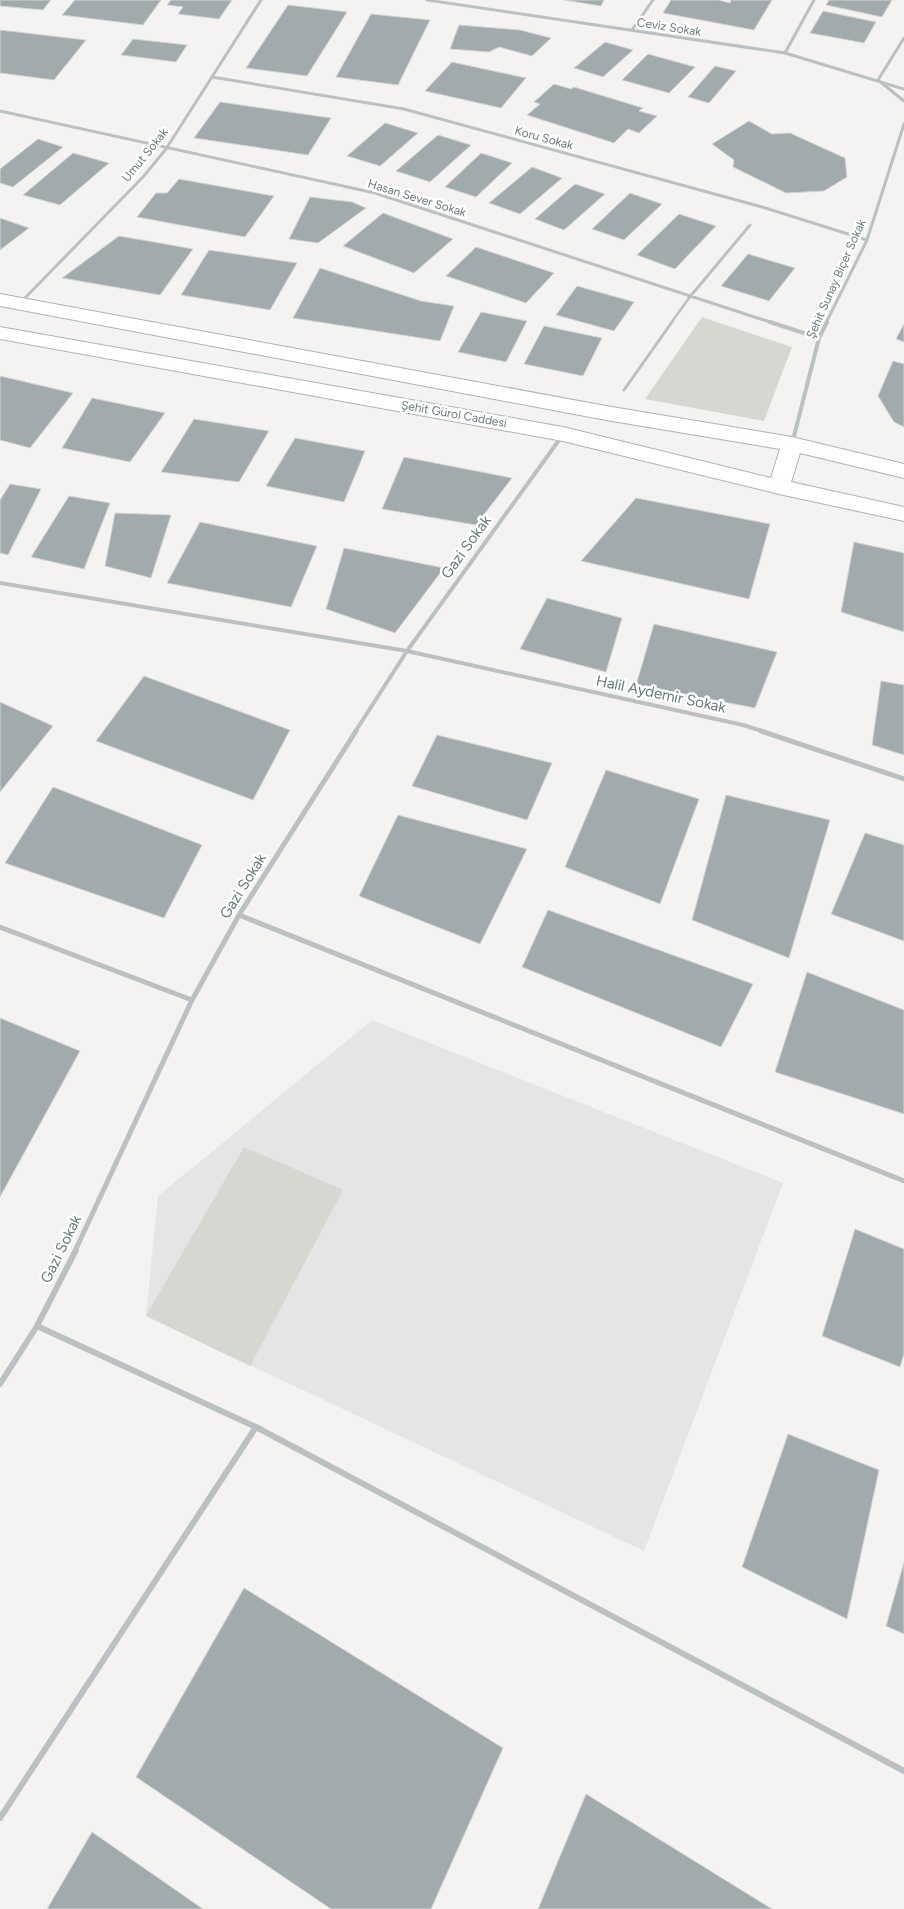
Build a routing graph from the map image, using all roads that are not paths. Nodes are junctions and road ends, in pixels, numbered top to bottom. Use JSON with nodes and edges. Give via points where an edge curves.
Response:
{"nodes":[{"id":1,"x":261,"y":0,"type":"edge"},
{"id":2,"x":427,"y":0,"type":"edge"},
{"id":3,"x":653,"y":0,"type":"edge"},
{"id":4,"x":814,"y":0,"type":"edge"},
{"id":5,"x":632,"y":30,"type":"junction"},
{"id":6,"x":904,"y":38,"type":"edge"},
{"id":7,"x":785,"y":53,"type":"junction"},
{"id":8,"x":212,"y":77,"type":"junction"},
{"id":9,"x":878,"y":80,"type":"junction"},
{"id":10,"x":904,"y":89,"type":"edge"},
{"id":11,"x":904,"y":101,"type":"edge"},
{"id":12,"x":0,"y":111,"type":"edge"},
{"id":13,"x":904,"y":124,"type":"edge"},
{"id":14,"x":166,"y":149,"type":"junction"},
{"id":15,"x":750,"y":225,"type":"dead end"},
{"id":16,"x":867,"y":240,"type":"junction"},
{"id":17,"x":689,"y":298,"type":"junction"},
{"id":18,"x":10,"y":302,"type":"edge"},
{"id":19,"x":0,"y":333,"type":"edge"},
{"id":20,"x":819,"y":338,"type":"junction"},
{"id":21,"x":624,"y":390,"type":"dead end"},
{"id":22,"x":563,"y":434,"type":"junction"},
{"id":23,"x":792,"y":444,"type":"junction"},
{"id":24,"x":904,"y":471,"type":"edge"},
{"id":25,"x":779,"y":487,"type":"junction"},
{"id":26,"x":904,"y":514,"type":"edge"},
{"id":27,"x":0,"y":583,"type":"edge"},
{"id":28,"x":407,"y":651,"type":"junction"},
{"id":29,"x":904,"y":778,"type":"edge"},
{"id":30,"x":238,"y":915,"type":"junction"},
{"id":31,"x":0,"y":927,"type":"edge"},
{"id":32,"x":192,"y":1000,"type":"junction"},
{"id":33,"x":904,"y":1181,"type":"edge"},
{"id":34,"x":37,"y":1326,"type":"junction"},
{"id":35,"x":0,"y":1384,"type":"edge"},
{"id":36,"x":256,"y":1427,"type":"junction"},
{"id":37,"x":904,"y":1771,"type":"edge"},
{"id":38,"x":0,"y":1818,"type":"edge"}],
"edges":[{"from":1,"to":8,"type":"street","name":"Umut Sokak"},
{"from":2,"to":5,"type":"street","name":"Ceviz Sokak"},
{"from":3,"to":5,"type":"street"},
{"from":4,"to":7,"type":"street"},
{"from":5,"to":7,"type":"street","name":"Ceviz Sokak"},
{"from":6,"to":9,"type":"street"},
{"from":7,"to":9,"type":"street","name":"Ceviz Sokak"},
{"from":8,"to":14,"type":"street","name":"Umut Sokak"},
{"from":8,"to":16,"type":"street","name":"Koru Sokak","via":[[404,109],[762,207]]},
{"from":9,"to":10,"type":"street","name":"Ceviz Sokak"},
{"from":9,"to":11,"type":"street"},
{"from":12,"to":14,"type":"street","name":"Hasan Sever Sokak"},
{"from":13,"to":16,"type":"street","name":"Şehit Sunay Biçer Sokak"},
{"from":14,"to":17,"type":"street","name":"Hasan Sever Sokak","via":[[374,194]]},
{"from":14,"to":18,"type":"street","name":"Umut Sokak","via":[[143,177]]},
{"from":15,"to":17,"type":"street"},
{"from":16,"to":20,"type":"street","name":"Şehit Sunay Biçer Sokak"},
{"from":17,"to":20,"type":"street","name":"Hasan Sever Sokak"},
{"from":17,"to":21,"type":"lane"},
{"from":18,"to":23,"type":"main road","name":"Şehit Gürol Caddesi","via":[[606,413]]},
{"from":19,"to":22,"type":"main road","name":"Şehit Gürol Caddesi"},
{"from":20,"to":23,"type":"street","name":"Şehit Sunay Biçer Sokak"},
{"from":22,"to":25,"type":"main road","name":"Şehit Gürol Caddesi"},
{"from":22,"to":28,"type":"street","name":"Gazi Sokak"},
{"from":23,"to":24,"type":"main road","name":"Şehit Gürol Caddesi"},
{"from":23,"to":25,"type":"main road"},
{"from":25,"to":26,"type":"main road","name":"Şehit Gürol Caddesi"},
{"from":27,"to":28,"type":"street","name":"Halil Aydemir Sokak"},
{"from":28,"to":29,"type":"street","name":"Halil Aydemir Sokak","via":[[744,725]]},
{"from":28,"to":30,"type":"street","name":"Gazi Sokak"},
{"from":30,"to":32,"type":"street","name":"Gazi Sokak"},
{"from":30,"to":33,"type":"street"},
{"from":31,"to":32,"type":"street"},
{"from":32,"to":34,"type":"street","name":"Gazi Sokak"},
{"from":34,"to":35,"type":"street","name":"Gazi Sokak"},
{"from":34,"to":36,"type":"street"},
{"from":36,"to":37,"type":"street"},
{"from":36,"to":38,"type":"street"}]}
